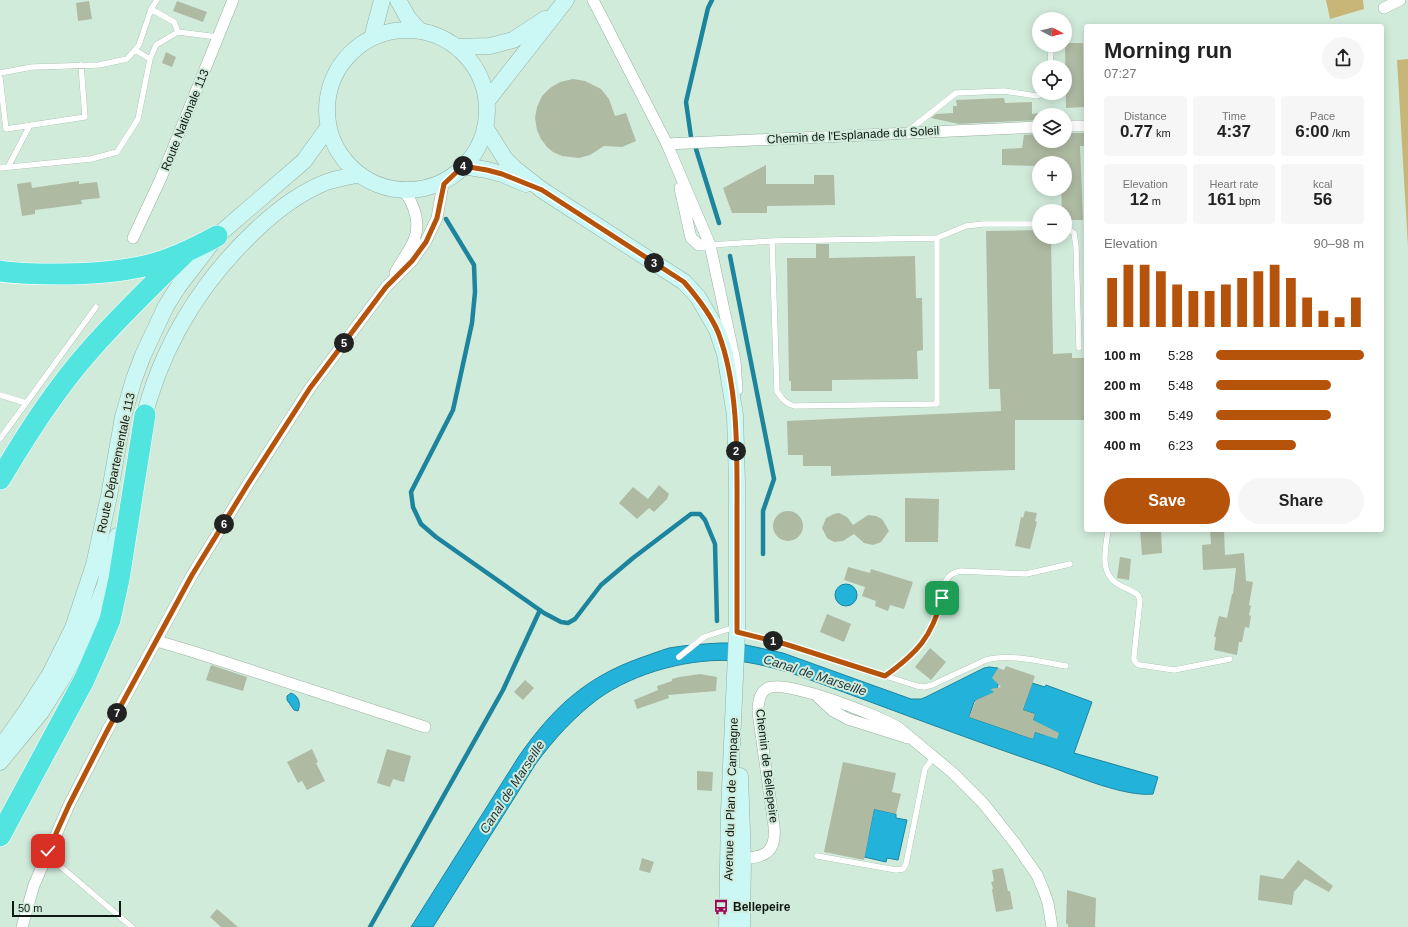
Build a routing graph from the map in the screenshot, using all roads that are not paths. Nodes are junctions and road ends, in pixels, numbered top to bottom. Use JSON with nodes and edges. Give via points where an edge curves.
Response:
{"nodes":[{"id":1,"x":157,"y":0,"type":"edge"},
{"id":2,"x":233,"y":0,"type":"edge"},
{"id":3,"x":382,"y":0,"type":"edge"},
{"id":4,"x":398,"y":0,"type":"edge"},
{"id":5,"x":593,"y":0,"type":"edge"},
{"id":6,"x":1400,"y":0,"type":"edge"},
{"id":7,"x":561,"y":6,"type":"edge"},
{"id":8,"x":1384,"y":8,"type":"dead end"},
{"id":9,"x":151,"y":10,"type":"junction"},
{"id":10,"x":418,"y":29,"type":"junction"},
{"id":11,"x":178,"y":32,"type":"junction"},
{"id":12,"x":373,"y":34,"type":"junction"},
{"id":13,"x":218,"y":37,"type":"junction"},
{"id":14,"x":458,"y":47,"type":"junction"},
{"id":15,"x":135,"y":50,"type":"junction"},
{"id":16,"x":150,"y":59,"type":"junction"},
{"id":17,"x":81,"y":65,"type":"junction"},
{"id":18,"x":0,"y":73,"type":"edge"},
{"id":19,"x":0,"y":78,"type":"edge"},
{"id":20,"x":1032,"y":95,"type":"edge"},
{"id":21,"x":487,"y":101,"type":"junction"},
{"id":22,"x":30,"y":125,"type":"junction"},
{"id":23,"x":1072,"y":126,"type":"edge"},
{"id":24,"x":1084,"y":126,"type":"edge"},
{"id":25,"x":485,"y":127,"type":"junction"},
{"id":26,"x":1032,"y":127,"type":"edge"},
{"id":27,"x":327,"y":129,"type":"junction"},
{"id":28,"x":906,"y":133,"type":"junction"},
{"id":29,"x":667,"y":144,"type":"junction"},
{"id":30,"x":463,"y":166,"type":"junction"},
{"id":31,"x":8,"y":167,"type":"junction"},
{"id":32,"x":0,"y":168,"type":"edge"},
{"id":33,"x":356,"y":175,"type":"junction"},
{"id":34,"x":444,"y":184,"type":"junction"},
{"id":35,"x":403,"y":190,"type":"junction"},
{"id":36,"x":542,"y":190,"type":"junction"},
{"id":37,"x":1032,"y":224,"type":"edge"},
{"id":38,"x":1072,"y":232,"type":"edge"},
{"id":39,"x":217,"y":236,"type":"junction"},
{"id":40,"x":133,"y":238,"type":"dead end"},
{"id":41,"x":937,"y":238,"type":"junction"},
{"id":42,"x":772,"y":240,"type":"junction"},
{"id":43,"x":710,"y":245,"type":"junction"},
{"id":44,"x":185,"y":253,"type":"junction"},
{"id":45,"x":0,"y":271,"type":"edge"},
{"id":46,"x":386,"y":287,"type":"junction"},
{"id":47,"x":96,"y":307,"type":"dead end"},
{"id":48,"x":1078,"y":348,"type":"dead end"},
{"id":49,"x":0,"y":395,"type":"edge"},
{"id":50,"x":26,"y":403,"type":"junction"},
{"id":51,"x":735,"y":415,"type":"junction"},
{"id":52,"x":144,"y":416,"type":"junction"},
{"id":53,"x":8,"y":448,"type":"edge"},
{"id":54,"x":0,"y":479,"type":"edge"},
{"id":55,"x":1108,"y":532,"type":"edge"},
{"id":56,"x":1070,"y":564,"type":"dead end"},
{"id":57,"x":737,"y":633,"type":"junction"},
{"id":58,"x":157,"y":641,"type":"junction"},
{"id":59,"x":679,"y":657,"type":"dead end"},
{"id":60,"x":1230,"y":659,"type":"dead end"},
{"id":61,"x":1066,"y":666,"type":"dead end"},
{"id":62,"x":885,"y":676,"type":"junction"},
{"id":63,"x":425,"y":727,"type":"dead end"},
{"id":64,"x":0,"y":748,"type":"edge"},
{"id":65,"x":934,"y":757,"type":"junction"},
{"id":66,"x":0,"y":762,"type":"edge"},
{"id":67,"x":0,"y":836,"type":"edge"},
{"id":68,"x":47,"y":855,"type":"junction"},
{"id":69,"x":817,"y":856,"type":"dead end"},
{"id":70,"x":736,"y":859,"type":"junction"},
{"id":71,"x":22,"y":927,"type":"edge"},
{"id":72,"x":132,"y":927,"type":"edge"},
{"id":73,"x":727,"y":927,"type":"edge"},
{"id":74,"x":742,"y":927,"type":"edge"},
{"id":75,"x":1052,"y":927,"type":"edge"}],
"edges":[{"from":1,"to":9,"type":"lane"},
{"from":2,"to":13,"type":"street","name":"Route Nationale 113"},
{"from":3,"to":12,"type":"main road"},
{"from":4,"to":10,"type":"main road"},
{"from":5,"to":29,"type":"street"},
{"from":6,"to":8,"type":"street"},
{"from":7,"to":14,"type":"main road","via":[[513,40],[490,46]]},
{"from":7,"to":21,"type":"main road"},
{"from":9,"to":11,"type":"lane","via":[[174,22]]},
{"from":9,"to":15,"type":"lane"},
{"from":10,"to":12,"type":"main road","via":[[392,29]]},
{"from":10,"to":14,"type":"main road","via":[[449,40]]},
{"from":11,"to":13,"type":"lane"},
{"from":11,"to":16,"type":"lane","via":[[156,45]]},
{"from":12,"to":27,"type":"main road","via":[[342,64],[333,81],[328,102]]},
{"from":13,"to":40,"type":"street","name":"Route Nationale 113","via":[[161,178]]},
{"from":14,"to":21,"type":"main road","via":[[472,63],[481,80]]},
{"from":15,"to":16,"type":"lane"},
{"from":15,"to":17,"type":"lane","via":[[127,59],[99,65]]},
{"from":16,"to":31,"type":"lane","via":[[138,119],[117,152],[91,159]]},
{"from":17,"to":18,"type":"lane","via":[[32,67]]},
{"from":17,"to":22,"type":"lane","via":[[85,117]]},
{"from":19,"to":22,"type":"lane","via":[[6,129]]},
{"from":20,"to":28,"type":"lane","via":[[1004,91],[956,93]]},
{"from":21,"to":25,"type":"main road"},
{"from":22,"to":31,"type":"lane"},
{"from":23,"to":24,"type":"street"},
{"from":25,"to":30,"type":"main road","via":[[475,149]]},
{"from":25,"to":36,"type":"main road","name":"Avenue du Plan de Campagne","via":[[514,168]]},
{"from":26,"to":28,"type":"street","name":"Chemin de l'Esplanade du Soleil"},
{"from":27,"to":33,"type":"main road","via":[[334,148]]},
{"from":27,"to":39,"type":"main road","name":"Route Départementale 113","via":[[304,161]]},
{"from":28,"to":29,"type":"street","name":"Chemin de l'Esplanade du Soleil"},
{"from":29,"to":43,"type":"street","via":[[675,164],[691,238],[699,245]]},
{"from":30,"to":34,"type":"main road"},
{"from":30,"to":36,"type":"main road","name":"Avenue du Plan de Campagne","via":[[502,174]]},
{"from":31,"to":32,"type":"lane"},
{"from":33,"to":35,"type":"main road","via":[[381,187]]},
{"from":33,"to":52,"type":"main road","name":"Route Départementale 113","via":[[325,182],[300,195],[276,212],[215,272],[171,342]]},
{"from":34,"to":35,"type":"main road","via":[[424,189]]},
{"from":34,"to":46,"type":"street","via":[[437,218],[426,242],[412,261]]},
{"from":35,"to":46,"type":"street","via":[[410,199],[417,225],[414,240]]},
{"from":36,"to":51,"type":"main road","name":"Avenue du Plan de Campagne","via":[[684,282],[698,297],[717,330],[725,354]]},
{"from":37,"to":41,"type":"lane","via":[[966,226]]},
{"from":38,"to":48,"type":"lane","via":[[1076,246]]},
{"from":39,"to":44,"type":"highway"},
{"from":39,"to":64,"type":"main road","name":"Route Départementale 113","via":[[166,306],[143,354],[123,417],[94,565],[73,628],[50,674]]},
{"from":41,"to":42,"type":"lane"},
{"from":41,"to":42,"type":"lane","via":[[937,404],[794,406],[782,399],[778,391]]},
{"from":42,"to":43,"type":"lane"},
{"from":43,"to":51,"type":"street","via":[[736,361]]},
{"from":44,"to":45,"type":"highway","via":[[150,265],[120,271],[79,274]]},
{"from":44,"to":53,"type":"highway","via":[[90,350]]},
{"from":46,"to":58,"type":"street","via":[[310,388],[256,471],[192,575]]},
{"from":47,"to":50,"type":"lane"},
{"from":49,"to":50,"type":"lane"},
{"from":50,"to":53,"type":"lane"},
{"from":51,"to":57,"type":"main road","name":"Avenue du Plan de Campagne"},
{"from":52,"to":66,"type":"main road","name":"Route Départementale 113","via":[[105,585],[88,633],[44,706]]},
{"from":52,"to":67,"type":"highway","via":[[119,579],[110,620],[84,680]]},
{"from":53,"to":54,"type":"highway"},
{"from":55,"to":60,"type":"lane","via":[[1105,570],[1116,583],[1138,594],[1140,600],[1134,656],[1137,664],[1174,670]]},
{"from":56,"to":62,"type":"lane","via":[[1026,574],[960,571],[952,574],[944,586],[937,616],[930,631],[905,662]]},
{"from":57,"to":59,"type":"lane","via":[[704,637]]},
{"from":57,"to":62,"type":"lane","via":[[785,644]]},
{"from":57,"to":70,"type":"main road","name":"Avenue du Plan de Campagne","via":[[729,811]]},
{"from":58,"to":63,"type":"street"},
{"from":58,"to":68,"type":"street","via":[[107,731]]},
{"from":61,"to":62,"type":"lane","via":[[1006,657],[995,658],[924,687]]},
{"from":65,"to":69,"type":"lane","via":[[926,769],[903,870]]},
{"from":65,"to":70,"type":"street","name":"Chemin de Bellepeire","via":[[891,722],[858,708],[815,694],[776,686],[766,688],[760,696],[758,712],[775,834],[774,843],[767,853],[761,856]]},
{"from":65,"to":75,"type":"street","name":"Chemin de Bellepeire","via":[[983,803],[1037,875],[1048,903]]},
{"from":68,"to":71,"type":"street","via":[[34,885]]},
{"from":68,"to":72,"type":"lane"},
{"from":70,"to":73,"type":"main road","name":"Avenue du Plan de Campagne"},
{"from":70,"to":74,"type":"main road","name":"Avenue du Plan de Campagne"}]}
